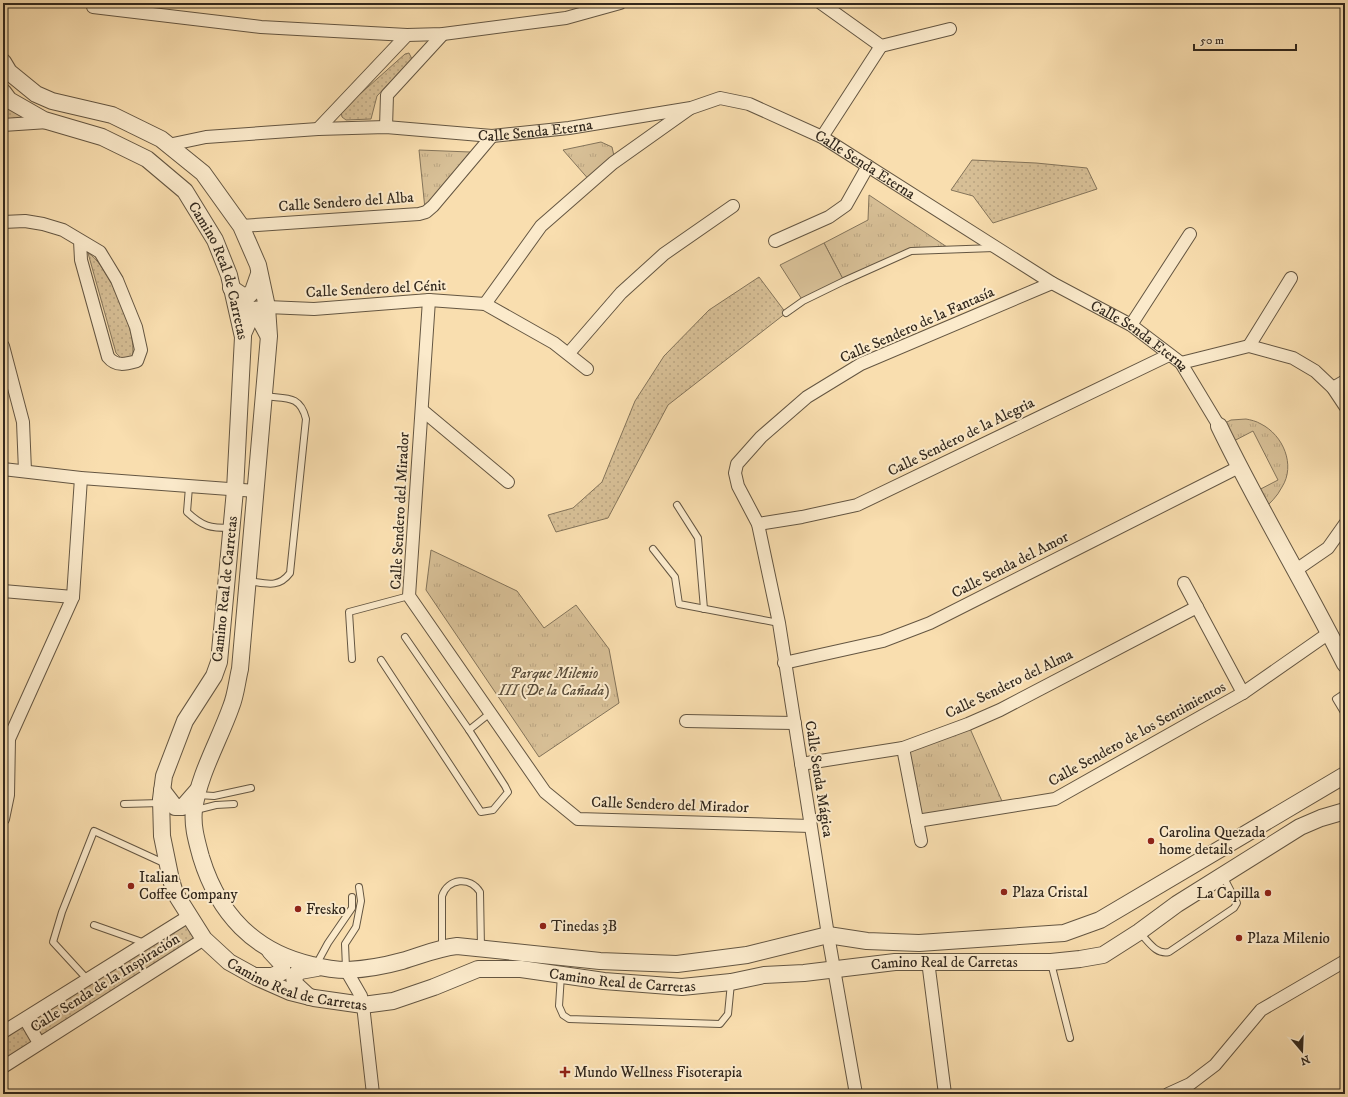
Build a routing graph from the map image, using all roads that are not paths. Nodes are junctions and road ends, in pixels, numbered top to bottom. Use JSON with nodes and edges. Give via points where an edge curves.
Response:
{"nodes":[{"id":1,"x":620,"y":3,"type":"edge"},
{"id":2,"x":821,"y":3,"type":"edge"},
{"id":3,"x":93,"y":7,"type":"dead end"},
{"id":4,"x":950,"y":29,"type":"dead end"},
{"id":5,"x":407,"y":34,"type":"junction"},
{"id":6,"x":443,"y":34,"type":"junction"},
{"id":7,"x":881,"y":46,"type":"junction"},
{"id":8,"x":3,"y":62,"type":"edge"},
{"id":9,"x":3,"y":92,"type":"edge"},
{"id":10,"x":691,"y":108,"type":"junction"},
{"id":11,"x":50,"y":122,"type":"junction"},
{"id":12,"x":3,"y":125,"type":"edge"},
{"id":13,"x":386,"y":127,"type":"junction"},
{"id":14,"x":318,"y":129,"type":"junction"},
{"id":15,"x":492,"y":136,"type":"junction"},
{"id":16,"x":822,"y":137,"type":"junction"},
{"id":17,"x":168,"y":145,"type":"junction"},
{"id":18,"x":868,"y":166,"type":"junction"},
{"id":19,"x":733,"y":206,"type":"dead end"},
{"id":20,"x":3,"y":222,"type":"edge"},
{"id":21,"x":241,"y":226,"type":"junction"},
{"id":22,"x":1190,"y":234,"type":"dead end"},
{"id":23,"x":80,"y":240,"type":"junction"},
{"id":24,"x":776,"y":242,"type":"dead end"},
{"id":25,"x":996,"y":248,"type":"junction"},
{"id":26,"x":259,"y":274,"type":"junction"},
{"id":27,"x":1291,"y":278,"type":"dead end"},
{"id":28,"x":1052,"y":283,"type":"junction"},
{"id":29,"x":231,"y":288,"type":"junction"},
{"id":30,"x":429,"y":300,"type":"junction"},
{"id":31,"x":485,"y":304,"type":"junction"},
{"id":32,"x":267,"y":307,"type":"junction"},
{"id":33,"x":237,"y":309,"type":"junction"},
{"id":34,"x":786,"y":312,"type":"dead end"},
{"id":35,"x":1131,"y":325,"type":"junction"},
{"id":36,"x":243,"y":334,"type":"junction"},
{"id":37,"x":269,"y":336,"type":"junction"},
{"id":38,"x":3,"y":346,"type":"edge"},
{"id":39,"x":1249,"y":346,"type":"junction"},
{"id":40,"x":569,"y":354,"type":"junction"},
{"id":41,"x":1169,"y":354,"type":"junction"},
{"id":42,"x":1181,"y":363,"type":"junction"},
{"id":43,"x":587,"y":369,"type":"dead end"},
{"id":44,"x":1345,"y":381,"type":"edge"},
{"id":45,"x":1333,"y":388,"type":"junction"},
{"id":46,"x":264,"y":396,"type":"junction"},
{"id":47,"x":1345,"y":406,"type":"edge"},
{"id":48,"x":422,"y":410,"type":"junction"},
{"id":49,"x":1219,"y":426,"type":"joint"},
{"id":50,"x":1239,"y":467,"type":"junction"},
{"id":51,"x":3,"y":469,"type":"edge"},
{"id":52,"x":25,"y":471,"type":"junction"},
{"id":53,"x":735,"y":473,"type":"joint"},
{"id":54,"x":81,"y":478,"type":"junction"},
{"id":55,"x":508,"y":482,"type":"dead end"},
{"id":56,"x":189,"y":487,"type":"junction"},
{"id":57,"x":235,"y":490,"type":"junction"},
{"id":58,"x":256,"y":491,"type":"junction"},
{"id":59,"x":677,"y":505,"type":"dead end"},
{"id":60,"x":758,"y":524,"type":"junction"},
{"id":61,"x":1345,"y":524,"type":"edge"},
{"id":62,"x":232,"y":528,"type":"junction"},
{"id":63,"x":653,"y":549,"type":"dead end"},
{"id":64,"x":1296,"y":570,"type":"junction"},
{"id":65,"x":247,"y":581,"type":"junction"},
{"id":66,"x":1184,"y":583,"type":"dead end"},
{"id":67,"x":3,"y":591,"type":"edge"},
{"id":68,"x":409,"y":596,"type":"junction"},
{"id":69,"x":73,"y":597,"type":"junction"},
{"id":70,"x":1197,"y":607,"type":"junction"},
{"id":71,"x":704,"y":609,"type":"junction"},
{"id":72,"x":779,"y":623,"type":"junction"},
{"id":73,"x":1329,"y":633,"type":"junction"},
{"id":74,"x":405,"y":637,"type":"dead end"},
{"id":75,"x":352,"y":659,"type":"dead end"},
{"id":76,"x":381,"y":660,"type":"dead end"},
{"id":77,"x":784,"y":663,"type":"junction"},
{"id":78,"x":1345,"y":664,"type":"edge"},
{"id":79,"x":1243,"y":693,"type":"junction"},
{"id":80,"x":1345,"y":693,"type":"edge"},
{"id":81,"x":489,"y":714,"type":"junction"},
{"id":82,"x":1345,"y":714,"type":"edge"},
{"id":83,"x":686,"y":721,"type":"dead end"},
{"id":84,"x":795,"y":723,"type":"junction"},
{"id":85,"x":469,"y":730,"type":"junction"},
{"id":86,"x":6,"y":743,"type":"edge"},
{"id":87,"x":903,"y":748,"type":"junction"},
{"id":88,"x":801,"y":764,"type":"junction"},
{"id":89,"x":1345,"y":775,"type":"edge"},
{"id":90,"x":251,"y":788,"type":"dead end"},
{"id":91,"x":161,"y":797,"type":"junction"},
{"id":92,"x":197,"y":797,"type":"junction"},
{"id":93,"x":124,"y":804,"type":"dead end"},
{"id":94,"x":234,"y":804,"type":"dead end"},
{"id":95,"x":1345,"y":811,"type":"edge"},
{"id":96,"x":3,"y":819,"type":"edge"},
{"id":97,"x":917,"y":821,"type":"junction"},
{"id":98,"x":810,"y":826,"type":"junction"},
{"id":99,"x":195,"y":835,"type":"junction"},
{"id":100,"x":163,"y":840,"type":"junction"},
{"id":101,"x":921,"y":841,"type":"dead end"},
{"id":102,"x":167,"y":864,"type":"junction"},
{"id":103,"x":1223,"y":876,"type":"junction"},
{"id":104,"x":359,"y":887,"type":"dead end"},
{"id":105,"x":352,"y":897,"type":"dead end"},
{"id":106,"x":189,"y":916,"type":"junction"},
{"id":107,"x":94,"y":925,"type":"dead end"},
{"id":108,"x":1139,"y":932,"type":"junction"},
{"id":109,"x":828,"y":935,"type":"junction"},
{"id":110,"x":204,"y":939,"type":"junction"},
{"id":111,"x":145,"y":943,"type":"junction"},
{"id":112,"x":265,"y":946,"type":"junction"},
{"id":113,"x":442,"y":948,"type":"junction"},
{"id":114,"x":481,"y":948,"type":"junction"},
{"id":115,"x":928,"y":961,"type":"junction"},
{"id":116,"x":1345,"y":961,"type":"edge"},
{"id":117,"x":1051,"y":962,"type":"junction"},
{"id":118,"x":318,"y":966,"type":"junction"},
{"id":119,"x":346,"y":970,"type":"junction"},
{"id":120,"x":834,"y":970,"type":"junction"},
{"id":121,"x":561,"y":975,"type":"junction"},
{"id":122,"x":252,"y":976,"type":"junction"},
{"id":123,"x":87,"y":980,"type":"junction"},
{"id":124,"x":731,"y":982,"type":"junction"},
{"id":125,"x":309,"y":997,"type":"junction"},
{"id":126,"x":364,"y":1005,"type":"junction"},
{"id":127,"x":25,"y":1019,"type":"junction"},
{"id":128,"x":3,"y":1032,"type":"edge"},
{"id":129,"x":1070,"y":1038,"type":"dead end"},
{"id":130,"x":39,"y":1043,"type":"junction"},
{"id":131,"x":3,"y":1067,"type":"edge"},
{"id":132,"x":373,"y":1094,"type":"edge"},
{"id":133,"x":856,"y":1094,"type":"edge"},
{"id":134,"x":945,"y":1094,"type":"edge"},
{"id":135,"x":1168,"y":1094,"type":"edge"}],
"edges":[{"from":1,"to":6,"type":"street","via":[[566,18]]},
{"from":2,"to":7,"type":"street"},
{"from":3,"to":5,"type":"street","via":[[261,27]]},
{"from":4,"to":7,"type":"street"},
{"from":5,"to":6,"type":"street"},
{"from":5,"to":14,"type":"street"},
{"from":6,"to":13,"type":"street","via":[[388,95]]},
{"from":7,"to":16,"type":"street"},
{"from":8,"to":17,"type":"street","name":"Camino Real de Carretas","via":[[9,72],[36,94],[112,115]]},
{"from":9,"to":11,"type":"street","name":"Camino Real de Carretas","via":[[9,100]]},
{"from":10,"to":15,"type":"street","name":"Calle Senda Eterna","via":[[569,128]]},
{"from":10,"to":16,"type":"street","name":"Calle Senda Eterna","via":[[720,98],[749,104]]},
{"from":10,"to":31,"type":"street","via":[[613,163],[541,226]]},
{"from":11,"to":12,"type":"street"},
{"from":11,"to":29,"type":"street","name":"Camino Real de Carretas","via":[[102,137],[147,159],[185,191],[215,240],[229,275]]},
{"from":13,"to":14,"type":"street","name":"Calle Senda Eterna"},
{"from":13,"to":15,"type":"street","name":"Calle Senda Eterna"},
{"from":14,"to":17,"type":"street","name":"Calle Senda Eterna","via":[[206,137]]},
{"from":15,"to":21,"type":"street","name":"Calle Sendero del Alba","via":[[426,212]]},
{"from":16,"to":18,"type":"street","name":"Calle Senda Eterna"},
{"from":17,"to":21,"type":"street","name":"Camino Real de Carretas","via":[[202,173]]},
{"from":18,"to":24,"type":"street","via":[[846,205],[829,217]]},
{"from":18,"to":25,"type":"street","name":"Calle Senda Eterna"},
{"from":19,"to":40,"type":"street","via":[[664,254],[621,293]]},
{"from":20,"to":23,"type":"street","via":[[25,221],[43,224],[63,230]]},
{"from":21,"to":26,"type":"street","name":"Camino Real de Carretas","via":[[258,265]]},
{"from":22,"to":35,"type":"street"},
{"from":23,"to":23,"type":"street","via":[[81,260],[108,357],[118,364],[137,361],[141,350],[137,332],[117,280],[100,252]]},
{"from":25,"to":28,"type":"street","name":"Calle Senda Eterna"},
{"from":25,"to":34,"type":"lane","via":[[912,251],[844,281]]},
{"from":26,"to":29,"type":"street","via":[[253,291],[248,296],[243,296]]},
{"from":26,"to":32,"type":"street","name":"Camino Real de Carretas"},
{"from":27,"to":39,"type":"street"},
{"from":28,"to":35,"type":"street","name":"Calle Senda Eterna"},
{"from":28,"to":53,"type":"street","name":"Calle Sendero de la Fantasía","via":[[860,364],[807,397],[761,437],[737,464]]},
{"from":29,"to":33,"type":"street","name":"Camino Real de Carretas"},
{"from":30,"to":31,"type":"street","name":"Calle Sendero del Cénit"},
{"from":30,"to":32,"type":"street","name":"Calle Sendero del Cénit","via":[[314,310]]},
{"from":30,"to":48,"type":"street","name":"Calle Sendero del Mirador"},
{"from":31,"to":40,"type":"street","name":"Calle Sendero del Cénit"},
{"from":32,"to":33,"type":"street","name":"Calle Sendero del Cénit"},
{"from":32,"to":37,"type":"street","name":"Camino Real de Carretas"},
{"from":33,"to":36,"type":"street","name":"Camino Real de Carretas"},
{"from":35,"to":41,"type":"street","name":"Calle Senda Eterna"},
{"from":36,"to":37,"type":"street","via":[[250,318],[257,318]]},
{"from":36,"to":57,"type":"street","name":"Camino Real de Carretas"},
{"from":37,"to":46,"type":"street","name":"Camino Real de Carretas"},
{"from":38,"to":52,"type":"street","via":[[23,422]]},
{"from":39,"to":42,"type":"street"},
{"from":39,"to":45,"type":"street","via":[[1293,358],[1315,371]]},
{"from":40,"to":43,"type":"street","name":"Calle Sendero del Cénit"},
{"from":41,"to":42,"type":"street","name":"Calle Senda Eterna"},
{"from":41,"to":60,"type":"street","name":"Calle Sendero de la Alegria","via":[[857,505]]},
{"from":42,"to":49,"type":"street","name":"Calle Senda Eterna"},
{"from":44,"to":45,"type":"street"},
{"from":45,"to":47,"type":"street"},
{"from":46,"to":58,"type":"street","name":"Camino Real de Carretas"},
{"from":46,"to":65,"type":"lane","via":[[294,399],[303,408],[306,419],[290,574],[277,584]]},
{"from":48,"to":55,"type":"street"},
{"from":48,"to":68,"type":"street","name":"Calle Sendero del Mirador"},
{"from":49,"to":50,"type":"street","name":"Calle Senda Eterna"},
{"from":50,"to":64,"type":"street","name":"Calle Senda Eterna"},
{"from":50,"to":77,"type":"street","name":"Calle Senda del Amor","via":[[930,623],[883,641]]},
{"from":51,"to":52,"type":"street"},
{"from":52,"to":54,"type":"street"},
{"from":53,"to":60,"type":"street","name":"Calle Senda Mágica","via":[[738,486]]},
{"from":54,"to":56,"type":"street"},
{"from":54,"to":69,"type":"street"},
{"from":56,"to":57,"type":"street"},
{"from":56,"to":62,"type":"lane","via":[[187,512],[210,528]]},
{"from":57,"to":58,"type":"street"},
{"from":57,"to":62,"type":"street","name":"Camino Real de Carretas"},
{"from":58,"to":65,"type":"street","name":"Camino Real de Carretas"},
{"from":59,"to":71,"type":"lane","via":[[698,538]]},
{"from":60,"to":72,"type":"street","name":"Calle Senda Mágica"},
{"from":61,"to":64,"type":"street","via":[[1328,548]]},
{"from":62,"to":91,"type":"street","name":"Camino Real de Carretas","via":[[219,662],[214,676],[182,727],[164,776]]},
{"from":63,"to":71,"type":"lane","via":[[675,577],[679,604]]},
{"from":64,"to":73,"type":"street","name":"Calle Senda Eterna"},
{"from":65,"to":92,"type":"street","name":"Camino Real de Carretas","via":[[240,669],[232,706]]},
{"from":66,"to":70,"type":"street"},
{"from":67,"to":69,"type":"street"},
{"from":68,"to":75,"type":"lane","via":[[349,612]]},
{"from":68,"to":81,"type":"street","name":"Calle Sendero del Mirador"},
{"from":69,"to":86,"type":"street"},
{"from":70,"to":79,"type":"street"},
{"from":70,"to":87,"type":"street","name":"Calle Sendero del Alma","via":[[1000,710]]},
{"from":71,"to":72,"type":"lane"},
{"from":72,"to":77,"type":"street","name":"Calle Senda Mágica"},
{"from":73,"to":78,"type":"street","name":"Calle Senda Eterna"},
{"from":73,"to":79,"type":"street","name":"Calle Sendero de los Sentimientos"},
{"from":74,"to":85,"type":"lane"},
{"from":76,"to":85,"type":"lane","via":[[481,812],[485,812],[493,810],[508,792]]},
{"from":77,"to":84,"type":"street","name":"Calle Senda Mágica"},
{"from":79,"to":97,"type":"street","name":"Calle Sendero de los Sentimientos","via":[[1055,799]]},
{"from":80,"to":82,"type":"lane","via":[[1336,699]]},
{"from":81,"to":85,"type":"lane"},
{"from":81,"to":98,"type":"street","name":"Calle Sendero del Mirador","via":[[545,792],[578,819]]},
{"from":83,"to":84,"type":"street"},
{"from":84,"to":88,"type":"street","name":"Calle Senda Mágica"},
{"from":86,"to":96,"type":"street","via":[[8,795]]},
{"from":87,"to":88,"type":"street","name":"Calle Sendero del Alma"},
{"from":87,"to":97,"type":"street"},
{"from":88,"to":98,"type":"street","name":"Calle Senda Mágica"},
{"from":89,"to":109,"type":"street","name":"Camino Real de Carretas","via":[[1100,920],[1064,934],[919,943],[867,941]]},
{"from":90,"to":92,"type":"lane"},
{"from":91,"to":92,"type":"street","via":[[175,807],[183,807]]},
{"from":91,"to":93,"type":"lane"},
{"from":91,"to":100,"type":"street","name":"Camino Real de Carretas"},
{"from":92,"to":94,"type":"lane","via":[[216,805]]},
{"from":92,"to":99,"type":"street","name":"Camino Real de Carretas"},
{"from":95,"to":103,"type":"street","name":"Camino Real de Carretas","via":[[1300,827]]},
{"from":97,"to":101,"type":"street"},
{"from":98,"to":109,"type":"street","name":"Calle Senda Mágica"},
{"from":99,"to":100,"type":"street","via":[[182,818],[174,818]]},
{"from":99,"to":112,"type":"street","name":"Camino Real de Carretas","via":[[208,879],[229,915]]},
{"from":100,"to":102,"type":"street","name":"Camino Real de Carretas"},
{"from":102,"to":106,"type":"street","name":"Camino Real de Carretas","via":[[175,894]]},
{"from":102,"to":123,"type":"lane","via":[[94,831],[53,942]]},
{"from":103,"to":108,"type":"street","name":"Camino Real de Carretas","via":[[1177,904]]},
{"from":103,"to":108,"type":"lane","via":[[1237,903],[1234,908],[1169,952],[1157,951]]},
{"from":104,"to":119,"type":"lane","via":[[361,901],[356,927],[345,944]]},
{"from":105,"to":118,"type":"lane","via":[[352,908],[328,943]]},
{"from":106,"to":110,"type":"street","name":"Camino Real de Carretas"},
{"from":106,"to":111,"type":"street","name":"Calle Senda de la Inspiración"},
{"from":107,"to":111,"type":"lane"},
{"from":108,"to":117,"type":"street","name":"Camino Real de Carretas","via":[[1103,955]]},
{"from":109,"to":114,"type":"street","name":"Camino Real de Carretas","via":[[747,955],[677,964],[600,961]]},
{"from":109,"to":120,"type":"street","name":"Calle Senda Mágica"},
{"from":110,"to":122,"type":"street","name":"Camino Real de Carretas","via":[[229,962]]},
{"from":110,"to":130,"type":"street","name":"Calle Senda de la Inspiración"},
{"from":111,"to":123,"type":"street","name":"Calle Senda de la Inspiración"},
{"from":112,"to":118,"type":"street","name":"Camino Real de Carretas","via":[[275,954]]},
{"from":112,"to":122,"type":"street","via":[[282,964],[282,972],[272,976]]},
{"from":113,"to":114,"type":"street","name":"Camino Real de Carretas"},
{"from":113,"to":114,"type":"lane","via":[[442,896],[454,883],[465,881],[471,882],[480,892]]},
{"from":113,"to":119,"type":"street","name":"Camino Real de Carretas","via":[[373,968]]},
{"from":115,"to":117,"type":"street","name":"Camino Real de Carretas"},
{"from":115,"to":120,"type":"street","name":"Camino Real de Carretas","via":[[895,962]]},
{"from":115,"to":134,"type":"street"},
{"from":116,"to":135,"type":"street","via":[[1261,1010],[1215,1065],[1190,1084]]},
{"from":117,"to":129,"type":"lane"},
{"from":118,"to":119,"type":"street","name":"Camino Real de Carretas"},
{"from":118,"to":125,"type":"street","via":[[300,971],[294,976],[295,984]]},
{"from":119,"to":126,"type":"street"},
{"from":120,"to":124,"type":"street","name":"Camino Real de Carretas","via":[[764,975]]},
{"from":120,"to":133,"type":"street","name":"Calle Senda Mágica"},
{"from":121,"to":124,"type":"street","name":"Camino Real de Carretas","via":[[682,987]]},
{"from":121,"to":124,"type":"lane","via":[[559,1006],[563,1016],[569,1019],[720,1024],[728,1014]]},
{"from":121,"to":126,"type":"street","name":"Camino Real de Carretas","via":[[521,968],[478,969],[414,995]]},
{"from":122,"to":125,"type":"street","name":"Camino Real de Carretas"},
{"from":123,"to":127,"type":"street","name":"Calle Senda de la Inspiración"},
{"from":125,"to":126,"type":"street","name":"Camino Real de Carretas"},
{"from":126,"to":132,"type":"street"},
{"from":127,"to":128,"type":"street","name":"Calle Senda de la Inspiración"},
{"from":127,"to":130,"type":"street"},
{"from":130,"to":131,"type":"street","name":"Calle Senda de la Inspiración"}]}
